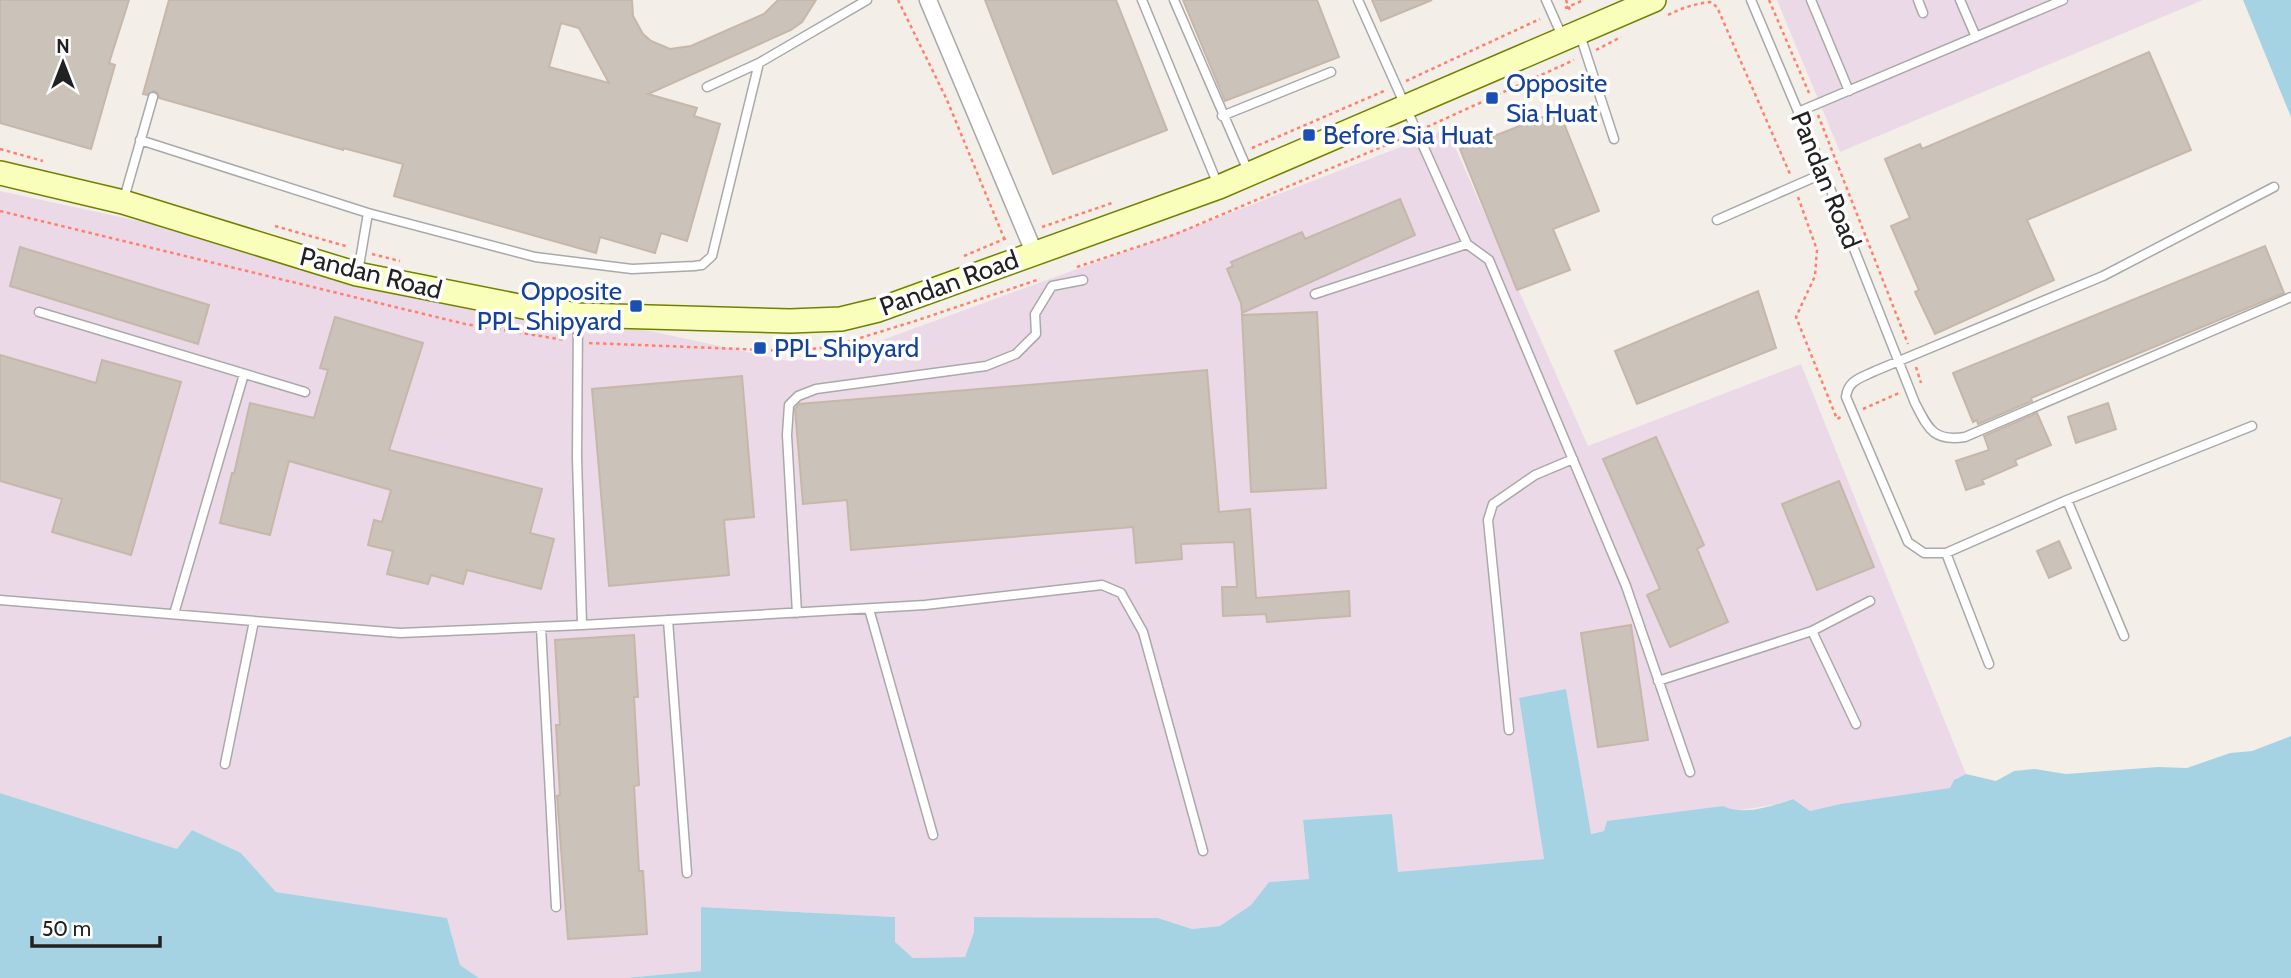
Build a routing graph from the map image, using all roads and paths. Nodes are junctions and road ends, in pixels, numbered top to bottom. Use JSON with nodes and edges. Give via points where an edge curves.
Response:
{"nodes":[{"id":1,"x":867,"y":0,"type":"edge"},
{"id":2,"x":898,"y":0,"type":"edge"},
{"id":3,"x":928,"y":0,"type":"edge"},
{"id":4,"x":1142,"y":0,"type":"edge"},
{"id":5,"x":1174,"y":0,"type":"edge"},
{"id":6,"x":1357,"y":0,"type":"edge"},
{"id":7,"x":1546,"y":0,"type":"edge"},
{"id":8,"x":1584,"y":0,"type":"edge"},
{"id":9,"x":1751,"y":0,"type":"edge"},
{"id":10,"x":1769,"y":0,"type":"edge"},
{"id":11,"x":1811,"y":0,"type":"edge"},
{"id":12,"x":1918,"y":0,"type":"edge"},
{"id":13,"x":1960,"y":0,"type":"edge"},
{"id":14,"x":2063,"y":0,"type":"edge"},
{"id":15,"x":1710,"y":1,"type":"edge"},
{"id":16,"x":1658,"y":9,"type":"edge"},
{"id":17,"x":1923,"y":13,"type":"dead end"},
{"id":18,"x":1552,"y":14,"type":"junction"},
{"id":19,"x":1627,"y":34,"type":"dead end"},
{"id":20,"x":1571,"y":36,"type":"junction"},
{"id":21,"x":1976,"y":37,"type":"junction"},
{"id":22,"x":1592,"y":51,"type":"dead end"},
{"id":23,"x":1581,"y":57,"type":"dead end"},
{"id":24,"x":759,"y":63,"type":"junction"},
{"id":25,"x":1331,"y":72,"type":"dead end"},
{"id":26,"x":1397,"y":85,"type":"junction"},
{"id":27,"x":707,"y":87,"type":"dead end"},
{"id":28,"x":1849,"y":91,"type":"junction"},
{"id":29,"x":153,"y":97,"type":"dead end"},
{"id":30,"x":1814,"y":105,"type":"junction"},
{"id":31,"x":1407,"y":106,"type":"junction"},
{"id":32,"x":1798,"y":112,"type":"junction"},
{"id":33,"x":1222,"y":116,"type":"junction"},
{"id":34,"x":1418,"y":131,"type":"junction"},
{"id":35,"x":1614,"y":139,"type":"dead end"},
{"id":36,"x":140,"y":140,"type":"junction"},
{"id":37,"x":1244,"y":164,"type":"junction"},
{"id":38,"x":0,"y":173,"type":"edge"},
{"id":39,"x":1824,"y":173,"type":"junction"},
{"id":40,"x":1795,"y":186,"type":"junction"},
{"id":41,"x":1219,"y":187,"type":"junction"},
{"id":42,"x":2274,"y":187,"type":"dead end"},
{"id":43,"x":123,"y":202,"type":"junction"},
{"id":44,"x":1113,"y":202,"type":"dead end"},
{"id":45,"x":0,"y":211,"type":"edge"},
{"id":46,"x":368,"y":214,"type":"junction"},
{"id":47,"x":1717,"y":220,"type":"dead end"},
{"id":48,"x":271,"y":225,"type":"dead end"},
{"id":49,"x":1004,"y":239,"type":"junction"},
{"id":50,"x":1030,"y":242,"type":"junction"},
{"id":51,"x":1467,"y":244,"type":"junction"},
{"id":52,"x":362,"y":251,"type":"junction"},
{"id":53,"x":957,"y":260,"type":"dead end"},
{"id":54,"x":402,"y":261,"type":"dead end"},
{"id":55,"x":1073,"y":269,"type":"dead end"},
{"id":56,"x":357,"y":274,"type":"junction"},
{"id":57,"x":1047,"y":277,"type":"dead end"},
{"id":58,"x":1083,"y":279,"type":"dead end"},
{"id":59,"x":1315,"y":294,"type":"dead end"},
{"id":60,"x":2291,"y":297,"type":"edge"},
{"id":61,"x":38,"y":312,"type":"dead end"},
{"id":62,"x":578,"y":315,"type":"junction"},
{"id":63,"x":578,"y":342,"type":"junction"},
{"id":64,"x":1913,"y":356,"type":"junction"},
{"id":65,"x":1899,"y":362,"type":"junction"},
{"id":66,"x":244,"y":374,"type":"junction"},
{"id":67,"x":1910,"y":388,"type":"junction"},
{"id":68,"x":305,"y":392,"type":"dead end"},
{"id":69,"x":1853,"y":413,"type":"junction"},
{"id":70,"x":2252,"y":426,"type":"dead end"},
{"id":71,"x":1573,"y":459,"type":"junction"},
{"id":72,"x":2067,"y":500,"type":"junction"},
{"id":73,"x":1946,"y":553,"type":"junction"},
{"id":74,"x":0,"y":600,"type":"edge"},
{"id":75,"x":1870,"y":601,"type":"dead end"},
{"id":76,"x":869,"y":609,"type":"junction"},
{"id":77,"x":797,"y":613,"type":"junction"},
{"id":78,"x":174,"y":614,"type":"junction"},
{"id":79,"x":668,"y":620,"type":"junction"},
{"id":80,"x":254,"y":621,"type":"junction"},
{"id":81,"x":582,"y":625,"type":"junction"},
{"id":82,"x":541,"y":627,"type":"junction"},
{"id":83,"x":1812,"y":631,"type":"junction"},
{"id":84,"x":2124,"y":636,"type":"dead end"},
{"id":85,"x":1989,"y":664,"type":"dead end"},
{"id":86,"x":1658,"y":681,"type":"junction"},
{"id":87,"x":1856,"y":724,"type":"dead end"},
{"id":88,"x":1509,"y":730,"type":"dead end"},
{"id":89,"x":225,"y":764,"type":"dead end"},
{"id":90,"x":1690,"y":772,"type":"dead end"},
{"id":91,"x":933,"y":835,"type":"dead end"},
{"id":92,"x":1203,"y":851,"type":"dead end"},
{"id":93,"x":687,"y":873,"type":"dead end"},
{"id":94,"x":556,"y":906,"type":"dead end"}],
"edges":[{"from":1,"to":24,"type":"lane"},
{"from":2,"to":49,"type":"path","via":[[947,100]]},
{"from":3,"to":50,"type":"street","name":"Pandan Road"},
{"from":4,"to":41,"type":"lane"},
{"from":5,"to":33,"type":"lane"},
{"from":6,"to":26,"type":"lane"},
{"from":7,"to":18,"type":"lane"},
{"from":8,"to":18,"type":"path"},
{"from":9,"to":32,"type":"lane","name":"Pandan Road"},
{"from":10,"to":30,"type":"path"},
{"from":11,"to":28,"type":"lane"},
{"from":12,"to":17,"type":"lane"},
{"from":13,"to":21,"type":"lane"},
{"from":14,"to":21,"type":"lane"},
{"from":15,"to":16,"type":"path"},
{"from":15,"to":40,"type":"path","via":[[1717,7]]},
{"from":16,"to":20,"type":"street","name":"Pandan Road"},
{"from":18,"to":20,"type":"lane"},
{"from":18,"to":26,"type":"path"},
{"from":19,"to":22,"type":"path"},
{"from":20,"to":31,"type":"street","name":"Pandan Road"},
{"from":20,"to":35,"type":"lane"},
{"from":21,"to":28,"type":"lane"},
{"from":23,"to":34,"type":"path"},
{"from":24,"to":27,"type":"lane"},
{"from":24,"to":46,"type":"lane","via":[[712,256],[702,265],[632,269],[566,262]]},
{"from":25,"to":33,"type":"lane"},
{"from":26,"to":31,"type":"lane"},
{"from":26,"to":37,"type":"path"},
{"from":28,"to":30,"type":"lane"},
{"from":29,"to":36,"type":"lane"},
{"from":30,"to":32,"type":"lane"},
{"from":30,"to":64,"type":"path"},
{"from":31,"to":34,"type":"lane"},
{"from":31,"to":37,"type":"street","name":"Pandan Road"},
{"from":32,"to":39,"type":"lane","name":"Pandan Road"},
{"from":33,"to":37,"type":"lane"},
{"from":34,"to":51,"type":"lane"},
{"from":34,"to":55,"type":"path","via":[[1176,234]]},
{"from":36,"to":43,"type":"lane"},
{"from":36,"to":46,"type":"lane"},
{"from":37,"to":41,"type":"street","name":"Pandan Road"},
{"from":38,"to":43,"type":"street","name":"Pandan Road"},
{"from":39,"to":40,"type":"lane"},
{"from":39,"to":65,"type":"lane","name":"Pandan Road"},
{"from":40,"to":47,"type":"lane"},
{"from":40,"to":69,"type":"path","via":[[1817,250],[1815,276],[1796,317],[1837,419]]},
{"from":41,"to":50,"type":"street","name":"Pandan Road"},
{"from":42,"to":64,"type":"lane","via":[[2103,276]]},
{"from":43,"to":56,"type":"street","name":"Pandan Road"},
{"from":44,"to":50,"type":"path"},
{"from":45,"to":63,"type":"path","via":[[465,324]]},
{"from":46,"to":52,"type":"lane"},
{"from":48,"to":52,"type":"path"},
{"from":49,"to":50,"type":"path"},
{"from":49,"to":53,"type":"path"},
{"from":50,"to":62,"type":"street","name":"Pandan Road","via":[[878,310],[841,319]]},
{"from":51,"to":59,"type":"lane"},
{"from":51,"to":71,"type":"lane","via":[[1489,260]]},
{"from":52,"to":54,"type":"path"},
{"from":52,"to":56,"type":"lane"},
{"from":56,"to":62,"type":"street","name":"Pandan Road"},
{"from":57,"to":63,"type":"path","via":[[831,347],[790,351]]},
{"from":58,"to":77,"type":"lane","via":[[1052,286],[1035,314],[1036,334],[1016,354],[986,366],[816,389],[797,396],[789,405]]},
{"from":60,"to":67,"type":"lane","name":"Pandan Road","via":[[1965,437],[1940,436],[1928,430]]},
{"from":61,"to":66,"type":"lane"},
{"from":62,"to":63,"type":"lane"},
{"from":63,"to":81,"type":"lane"},
{"from":64,"to":65,"type":"lane"},
{"from":64,"to":67,"type":"path","via":[[1922,382]]},
{"from":65,"to":67,"type":"lane","name":"Pandan Road"},
{"from":65,"to":69,"type":"lane","via":[[1852,382],[1846,397]]},
{"from":66,"to":68,"type":"lane"},
{"from":66,"to":78,"type":"lane"},
{"from":67,"to":69,"type":"path"},
{"from":69,"to":73,"type":"lane","via":[[1908,542],[1924,553]]},
{"from":70,"to":72,"type":"lane"},
{"from":71,"to":86,"type":"lane","via":[[1626,586]]},
{"from":71,"to":88,"type":"lane","via":[[1535,475],[1493,504],[1488,520]]},
{"from":72,"to":73,"type":"lane"},
{"from":72,"to":84,"type":"lane"},
{"from":73,"to":85,"type":"lane"},
{"from":74,"to":78,"type":"lane"},
{"from":75,"to":83,"type":"lane"},
{"from":76,"to":77,"type":"lane"},
{"from":76,"to":91,"type":"lane"},
{"from":76,"to":92,"type":"lane","via":[[1102,585],[1121,593],[1143,632]]},
{"from":77,"to":79,"type":"lane"},
{"from":78,"to":80,"type":"lane"},
{"from":79,"to":81,"type":"lane"},
{"from":79,"to":93,"type":"lane"},
{"from":80,"to":82,"type":"lane","via":[[400,633]]},
{"from":80,"to":89,"type":"lane"},
{"from":81,"to":82,"type":"lane"},
{"from":82,"to":94,"type":"lane"},
{"from":83,"to":86,"type":"lane"},
{"from":83,"to":87,"type":"lane"},
{"from":86,"to":90,"type":"lane"}]}
